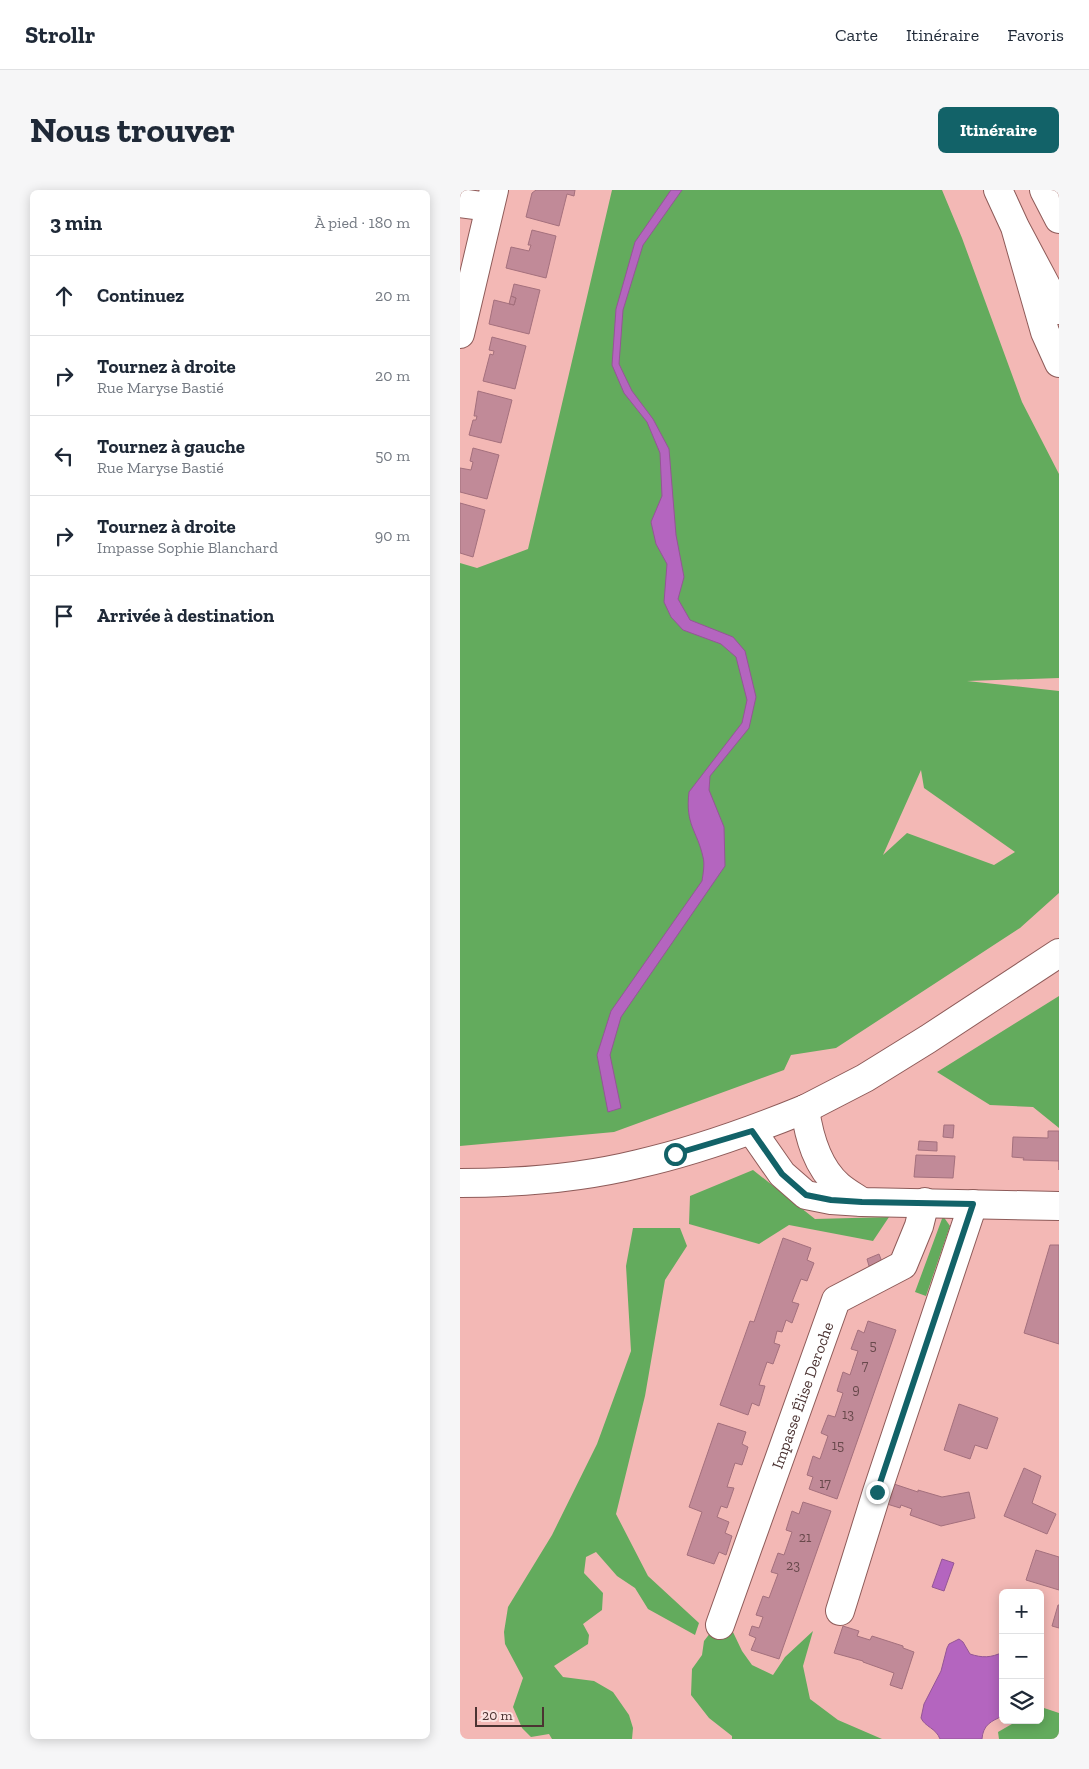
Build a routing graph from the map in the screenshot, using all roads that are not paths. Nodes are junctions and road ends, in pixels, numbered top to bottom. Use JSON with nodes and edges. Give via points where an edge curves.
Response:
{"nodes":[{"id":1,"x":998,"y":190,"type":"edge"},
{"id":2,"x":1044,"y":190,"type":"edge"},
{"id":3,"x":460,"y":203,"type":"edge"},
{"id":4,"x":482,"y":219,"type":"edge"},
{"id":5,"x":1059,"y":219,"type":"edge"},
{"id":6,"x":1015,"y":227,"type":"junction"},
{"id":7,"x":1059,"y":310,"type":"edge"},
{"id":8,"x":460,"y":334,"type":"edge"},
{"id":9,"x":1059,"y":363,"type":"edge"},
{"id":10,"x":1059,"y":953,"type":"edge"},
{"id":11,"x":805,"y":1109,"type":"junction"},
{"id":12,"x":752,"y":1131,"type":"junction"},
{"id":13,"x":460,"y":1183,"type":"edge"},
{"id":14,"x":862,"y":1202,"type":"junction"},
{"id":15,"x":925,"y":1202,"type":"junction"},
{"id":16,"x":973,"y":1204,"type":"junction"},
{"id":17,"x":1059,"y":1206,"type":"edge"},
{"id":18,"x":840,"y":1611,"type":"dead end"},
{"id":19,"x":720,"y":1625,"type":"dead end"}],
"edges":[{"from":1,"to":6,"type":"main road"},
{"from":2,"to":5,"type":"main road"},
{"from":3,"to":4,"type":"main road"},
{"from":4,"to":8,"type":"main road"},
{"from":6,"to":7,"type":"main road"},
{"from":6,"to":9,"type":"main road","via":[[1045,332]]},
{"from":10,"to":11,"type":"main road","via":[[865,1078]]},
{"from":11,"to":12,"type":"main road"},
{"from":11,"to":14,"type":"main road","via":[[808,1130],[821,1165],[838,1186]]},
{"from":12,"to":13,"type":"main road","via":[[599,1172]]},
{"from":12,"to":14,"type":"main road","via":[[782,1174],[806,1195]]},
{"from":14,"to":15,"type":"main road"},
{"from":15,"to":16,"type":"main road"},
{"from":15,"to":19,"type":"main road","name":"Impasse Élise Deroche","via":[[904,1264],[836,1300]]},
{"from":16,"to":17,"type":"main road"},
{"from":16,"to":18,"type":"main road"}]}
